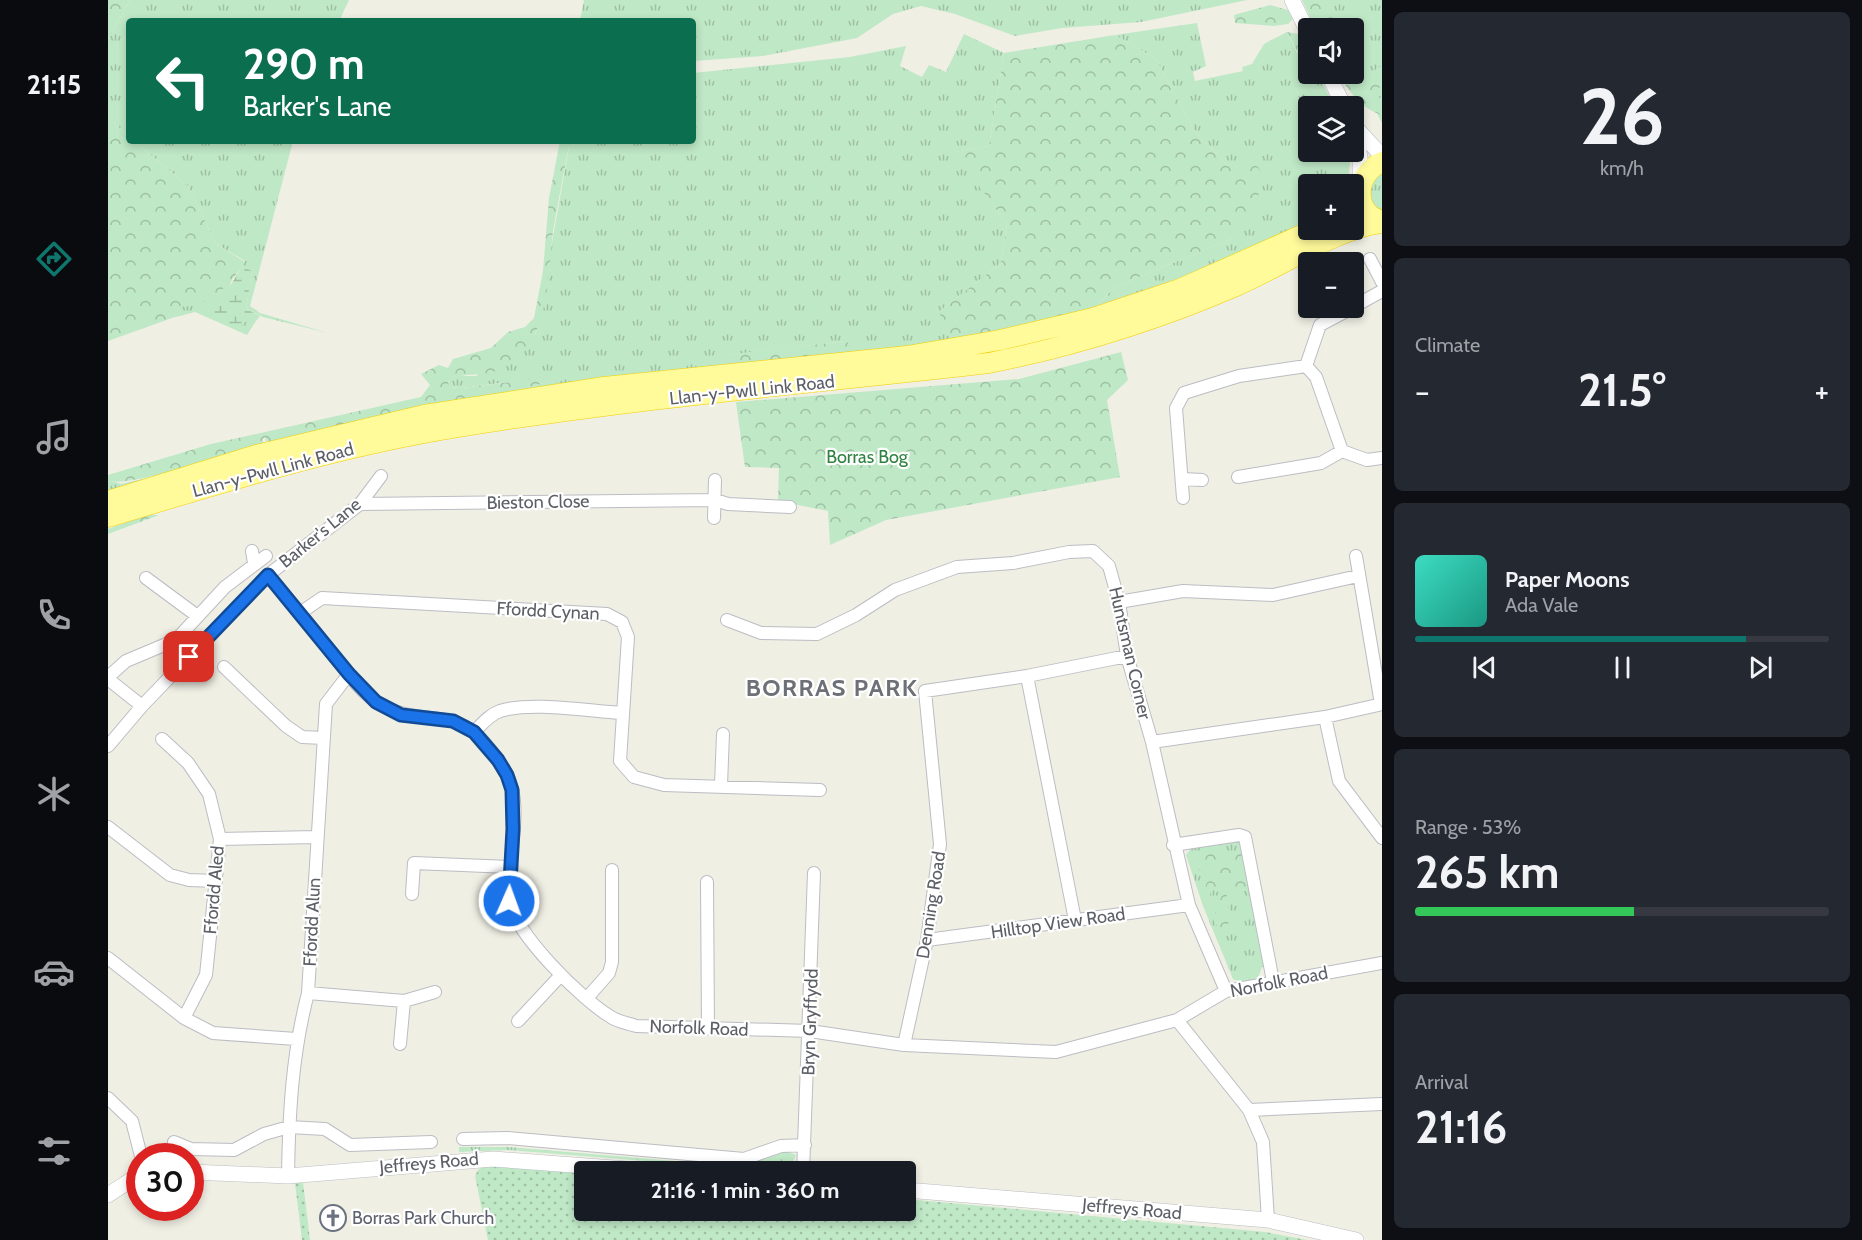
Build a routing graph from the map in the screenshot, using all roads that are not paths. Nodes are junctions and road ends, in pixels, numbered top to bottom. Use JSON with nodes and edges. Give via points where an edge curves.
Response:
{"nodes":[{"id":1,"x":1292,"y":0,"type":"edge"},
{"id":2,"x":1301,"y":18,"type":"edge"},
{"id":3,"x":1364,"y":136,"type":"edge"},
{"id":4,"x":1382,"y":156,"type":"edge"},
{"id":5,"x":1382,"y":162,"type":"edge"},
{"id":6,"x":1364,"y":181,"type":"edge"},
{"id":7,"x":1364,"y":208,"type":"edge"},
{"id":8,"x":1382,"y":222,"type":"edge"},
{"id":9,"x":1298,"y":236,"type":"edge"},
{"id":10,"x":1370,"y":259,"type":"dead end"},
{"id":11,"x":1382,"y":282,"type":"edge"},
{"id":12,"x":1382,"y":291,"type":"edge"},
{"id":13,"x":1364,"y":301,"type":"edge"},
{"id":14,"x":1331,"y":318,"type":"edge"},
{"id":15,"x":1306,"y":366,"type":"junction"},
{"id":16,"x":1342,"y":450,"type":"junction"},
{"id":17,"x":1382,"y":458,"type":"edge"},
{"id":18,"x":381,"y":476,"type":"dead end"},
{"id":19,"x":1238,"y":477,"type":"dead end"},
{"id":20,"x":1183,"y":479,"type":"junction"},
{"id":21,"x":714,"y":480,"type":"dead end"},
{"id":22,"x":1202,"y":480,"type":"dead end"},
{"id":23,"x":1183,"y":498,"type":"dead end"},
{"id":24,"x":715,"y":500,"type":"junction"},
{"id":25,"x":108,"y":501,"type":"edge"},
{"id":26,"x":360,"y":504,"type":"junction"},
{"id":27,"x":790,"y":507,"type":"dead end"},
{"id":28,"x":108,"y":517,"type":"edge"},
{"id":29,"x":714,"y":518,"type":"dead end"},
{"id":30,"x":266,"y":556,"type":"dead end"},
{"id":31,"x":1356,"y":556,"type":"dead end"},
{"id":32,"x":268,"y":575,"type":"junction"},
{"id":33,"x":1358,"y":576,"type":"junction"},
{"id":34,"x":154,"y":579,"type":"dead end"},
{"id":35,"x":1119,"y":602,"type":"junction"},
{"id":36,"x":300,"y":613,"type":"junction"},
{"id":37,"x":196,"y":615,"type":"junction"},
{"id":38,"x":727,"y":620,"type":"dead end"},
{"id":39,"x":1127,"y":656,"type":"junction"},
{"id":40,"x":224,"y":667,"type":"dead end"},
{"id":41,"x":349,"y":674,"type":"junction"},
{"id":42,"x":1027,"y":676,"type":"junction"},
{"id":43,"x":108,"y":678,"type":"edge"},
{"id":44,"x":1382,"y":704,"type":"edge"},
{"id":45,"x":142,"y":706,"type":"junction"},
{"id":46,"x":621,"y":714,"type":"junction"},
{"id":47,"x":1325,"y":717,"type":"junction"},
{"id":48,"x":474,"y":732,"type":"junction"},
{"id":49,"x":723,"y":734,"type":"dead end"},
{"id":50,"x":324,"y":738,"type":"junction"},
{"id":51,"x":162,"y":739,"type":"dead end"},
{"id":52,"x":1152,"y":742,"type":"junction"},
{"id":53,"x":108,"y":746,"type":"edge"},
{"id":54,"x":721,"y":785,"type":"junction"},
{"id":55,"x":820,"y":790,"type":"dead end"},
{"id":56,"x":108,"y":827,"type":"edge"},
{"id":57,"x":317,"y":837,"type":"junction"},
{"id":58,"x":1382,"y":838,"type":"edge"},
{"id":59,"x":220,"y":839,"type":"junction"},
{"id":60,"x":1173,"y":845,"type":"junction"},
{"id":61,"x":510,"y":867,"type":"junction"},
{"id":62,"x":815,"y":873,"type":"dead end"},
{"id":63,"x":608,"y":878,"type":"dead end"},
{"id":64,"x":216,"y":881,"type":"junction"},
{"id":65,"x":707,"y":882,"type":"dead end"},
{"id":66,"x":412,"y":894,"type":"dead end"},
{"id":67,"x":1189,"y":905,"type":"junction"},
{"id":68,"x":1075,"y":920,"type":"junction"},
{"id":69,"x":927,"y":940,"type":"junction"},
{"id":70,"x":108,"y":958,"type":"edge"},
{"id":71,"x":1382,"y":963,"type":"edge"},
{"id":72,"x":561,"y":975,"type":"junction"},
{"id":73,"x":1273,"y":981,"type":"junction"},
{"id":74,"x":1226,"y":991,"type":"junction"},
{"id":75,"x":435,"y":992,"type":"dead end"},
{"id":76,"x":308,"y":993,"type":"junction"},
{"id":77,"x":587,"y":998,"type":"junction"},
{"id":78,"x":404,"y":1001,"type":"junction"},
{"id":79,"x":184,"y":1018,"type":"junction"},
{"id":80,"x":1177,"y":1020,"type":"junction"},
{"id":81,"x":518,"y":1022,"type":"dead end"},
{"id":82,"x":708,"y":1029,"type":"junction"},
{"id":83,"x":810,"y":1031,"type":"junction"},
{"id":84,"x":296,"y":1039,"type":"junction"},
{"id":85,"x":400,"y":1044,"type":"dead end"},
{"id":86,"x":904,"y":1045,"type":"junction"},
{"id":87,"x":108,"y":1098,"type":"edge"},
{"id":88,"x":1382,"y":1104,"type":"edge"},
{"id":89,"x":1249,"y":1110,"type":"junction"},
{"id":90,"x":289,"y":1127,"type":"junction"},
{"id":91,"x":463,"y":1139,"type":"dead end"},
{"id":92,"x":174,"y":1142,"type":"dead end"},
{"id":93,"x":431,"y":1142,"type":"dead end"},
{"id":94,"x":138,"y":1143,"type":"edge"},
{"id":95,"x":805,"y":1144,"type":"junction"},
{"id":96,"x":804,"y":1161,"type":"edge"},
{"id":97,"x":574,"y":1165,"type":"edge"},
{"id":98,"x":204,"y":1173,"type":"edge"},
{"id":99,"x":288,"y":1176,"type":"junction"},
{"id":100,"x":126,"y":1183,"type":"edge"},
{"id":101,"x":916,"y":1191,"type":"edge"},
{"id":102,"x":108,"y":1195,"type":"edge"},
{"id":103,"x":1268,"y":1220,"type":"junction"},
{"id":104,"x":1356,"y":1240,"type":"edge"}],
"edges":[{"from":1,"to":2,"type":"street"},
{"from":3,"to":4,"type":"street"},
{"from":5,"to":6,"type":"highway","via":[[1371,168]]},
{"from":7,"to":8,"type":"highway"},
{"from":8,"to":28,"type":"highway","name":"Llan-y-Pwll Link Road","via":[[1349,232],[1279,267],[1179,309],[1025,356],[440,430],[299,460]]},
{"from":9,"to":25,"type":"highway","name":"Llan-y-Pwll Link Road","via":[[1180,289],[1093,318],[1000,340],[907,356],[604,387],[424,415],[256,455]]},
{"from":10,"to":11,"type":"street"},
{"from":12,"to":13,"type":"street"},
{"from":14,"to":15,"type":"street","via":[[1320,324]]},
{"from":15,"to":16,"type":"street","via":[[1316,377]]},
{"from":15,"to":20,"type":"street","via":[[1239,376],[1184,393],[1176,408]]},
{"from":16,"to":17,"type":"street","via":[[1367,460]]},
{"from":16,"to":19,"type":"street","via":[[1321,463]]},
{"from":18,"to":26,"type":"street","name":"Barker's Lane"},
{"from":20,"to":22,"type":"street"},
{"from":20,"to":23,"type":"street"},
{"from":21,"to":24,"type":"street"},
{"from":24,"to":26,"type":"street","name":"Bieston Close"},
{"from":24,"to":27,"type":"street","name":"Bieston Close"},
{"from":24,"to":29,"type":"street"},
{"from":26,"to":32,"type":"street","name":"Barker's Lane"},
{"from":30,"to":37,"type":"street","via":[[253,557]]},
{"from":31,"to":33,"type":"street"},
{"from":32,"to":36,"type":"street","name":"Norfolk Road"},
{"from":32,"to":45,"type":"street","name":"Barker's Lane"},
{"from":33,"to":35,"type":"street","via":[[1273,595],[1183,591]]},
{"from":33,"to":44,"type":"street"},
{"from":34,"to":37,"type":"street"},
{"from":35,"to":38,"type":"street","name":"Huntsman Corner","via":[[1109,566],[1093,551],[1069,552],[1012,563],[957,567],[895,590],[817,634],[761,633]]},
{"from":35,"to":39,"type":"street","name":"Huntsman Corner"},
{"from":36,"to":41,"type":"street","name":"Norfolk Road"},
{"from":36,"to":46,"type":"street","name":"Ffordd Cynan","via":[[322,598],[608,614],[622,622],[628,637]]},
{"from":37,"to":43,"type":"street","via":[[176,639],[126,661]]},
{"from":39,"to":42,"type":"street"},
{"from":39,"to":52,"type":"street","name":"Huntsman Corner"},
{"from":40,"to":50,"type":"street","via":[[286,726],[302,737]]},
{"from":41,"to":48,"type":"street","name":"Norfolk Road","via":[[376,702],[401,715],[453,721]]},
{"from":41,"to":50,"type":"street","name":"Ffordd Alun","via":[[326,704]]},
{"from":42,"to":68,"type":"street"},
{"from":42,"to":69,"type":"street","name":"Denning Road","via":[[925,691],[940,844]]},
{"from":43,"to":45,"type":"street"},
{"from":44,"to":47,"type":"street"},
{"from":45,"to":53,"type":"street","name":"Barker's Lane"},
{"from":46,"to":48,"type":"street","via":[[539,707],[500,711]]},
{"from":46,"to":54,"type":"street","name":"Ffordd Cynan","via":[[620,761],[634,777],[664,785]]},
{"from":47,"to":52,"type":"street"},
{"from":47,"to":58,"type":"street","via":[[1339,781]]},
{"from":48,"to":61,"type":"street","name":"Norfolk Road","via":[[498,760],[512,790]]},
{"from":49,"to":54,"type":"street"},
{"from":50,"to":57,"type":"street","name":"Ffordd Alun"},
{"from":51,"to":59,"type":"street","name":"Ffordd Aled","via":[[188,763],[209,794]]},
{"from":52,"to":60,"type":"street","name":"Huntsman Corner"},
{"from":54,"to":55,"type":"street","name":"Ffordd Cynan"},
{"from":56,"to":64,"type":"street","via":[[170,875]]},
{"from":57,"to":59,"type":"street"},
{"from":57,"to":76,"type":"street","name":"Ffordd Alun"},
{"from":59,"to":64,"type":"street","name":"Ffordd Aled"},
{"from":60,"to":67,"type":"street","name":"Huntsman Corner"},
{"from":60,"to":73,"type":"street","via":[[1245,837]]},
{"from":61,"to":66,"type":"street","via":[[414,857]]},
{"from":61,"to":72,"type":"street","name":"Norfolk Road","via":[[509,901],[522,931]]},
{"from":62,"to":83,"type":"street","name":"Bryn Gryffydd"},
{"from":63,"to":77,"type":"street","via":[[612,962],[609,973]]},
{"from":64,"to":79,"type":"street","name":"Ffordd Aled","via":[[206,975]]},
{"from":65,"to":82,"type":"street"},
{"from":67,"to":68,"type":"street","name":"Hilltop View Road"},
{"from":67,"to":74,"type":"street","name":"Huntsman Corner"},
{"from":68,"to":69,"type":"street","name":"Hilltop View Road"},
{"from":69,"to":86,"type":"street","name":"Denning Road"},
{"from":70,"to":79,"type":"street"},
{"from":71,"to":73,"type":"street","name":"Norfolk Road"},
{"from":72,"to":77,"type":"street","name":"Norfolk Road"},
{"from":72,"to":81,"type":"street"},
{"from":73,"to":74,"type":"street","name":"Norfolk Road"},
{"from":74,"to":80,"type":"street","name":"Norfolk Road"},
{"from":75,"to":78,"type":"street"},
{"from":76,"to":78,"type":"street"},
{"from":76,"to":84,"type":"street","name":"Ffordd Alun"},
{"from":77,"to":82,"type":"street","name":"Norfolk Road","via":[[611,1018],[636,1026]]},
{"from":78,"to":85,"type":"street"},
{"from":79,"to":84,"type":"street","via":[[213,1033]]},
{"from":80,"to":86,"type":"street","name":"Norfolk Road","via":[[1056,1052]]},
{"from":80,"to":89,"type":"street"},
{"from":82,"to":83,"type":"street","name":"Norfolk Road"},
{"from":83,"to":86,"type":"street","name":"Norfolk Road"},
{"from":83,"to":95,"type":"street","name":"Bryn Gryffydd"},
{"from":84,"to":90,"type":"street","name":"Ffordd Alun"},
{"from":87,"to":94,"type":"street","via":[[132,1121]]},
{"from":88,"to":89,"type":"street"},
{"from":89,"to":103,"type":"street","via":[[1263,1142]]},
{"from":90,"to":92,"type":"street","name":"Jeffreys Road","via":[[264,1134],[234,1150],[191,1149]]},
{"from":90,"to":93,"type":"street","name":"Jeffreys Road","via":[[325,1129],[350,1145]]},
{"from":90,"to":99,"type":"street","name":"Ffordd Alun"},
{"from":91,"to":95,"type":"street","name":"Jeffreys Road","via":[[507,1138],[744,1159],[781,1146]]},
{"from":95,"to":96,"type":"street","name":"Bryn Gryffydd"},
{"from":97,"to":99,"type":"street","name":"Jeffreys Road","via":[[493,1159]]},
{"from":98,"to":99,"type":"street","name":"Jeffreys Road"},
{"from":100,"to":102,"type":"street"},
{"from":101,"to":103,"type":"street","name":"Jeffreys Road"},
{"from":103,"to":104,"type":"street","name":"Jeffreys Road"}]}
